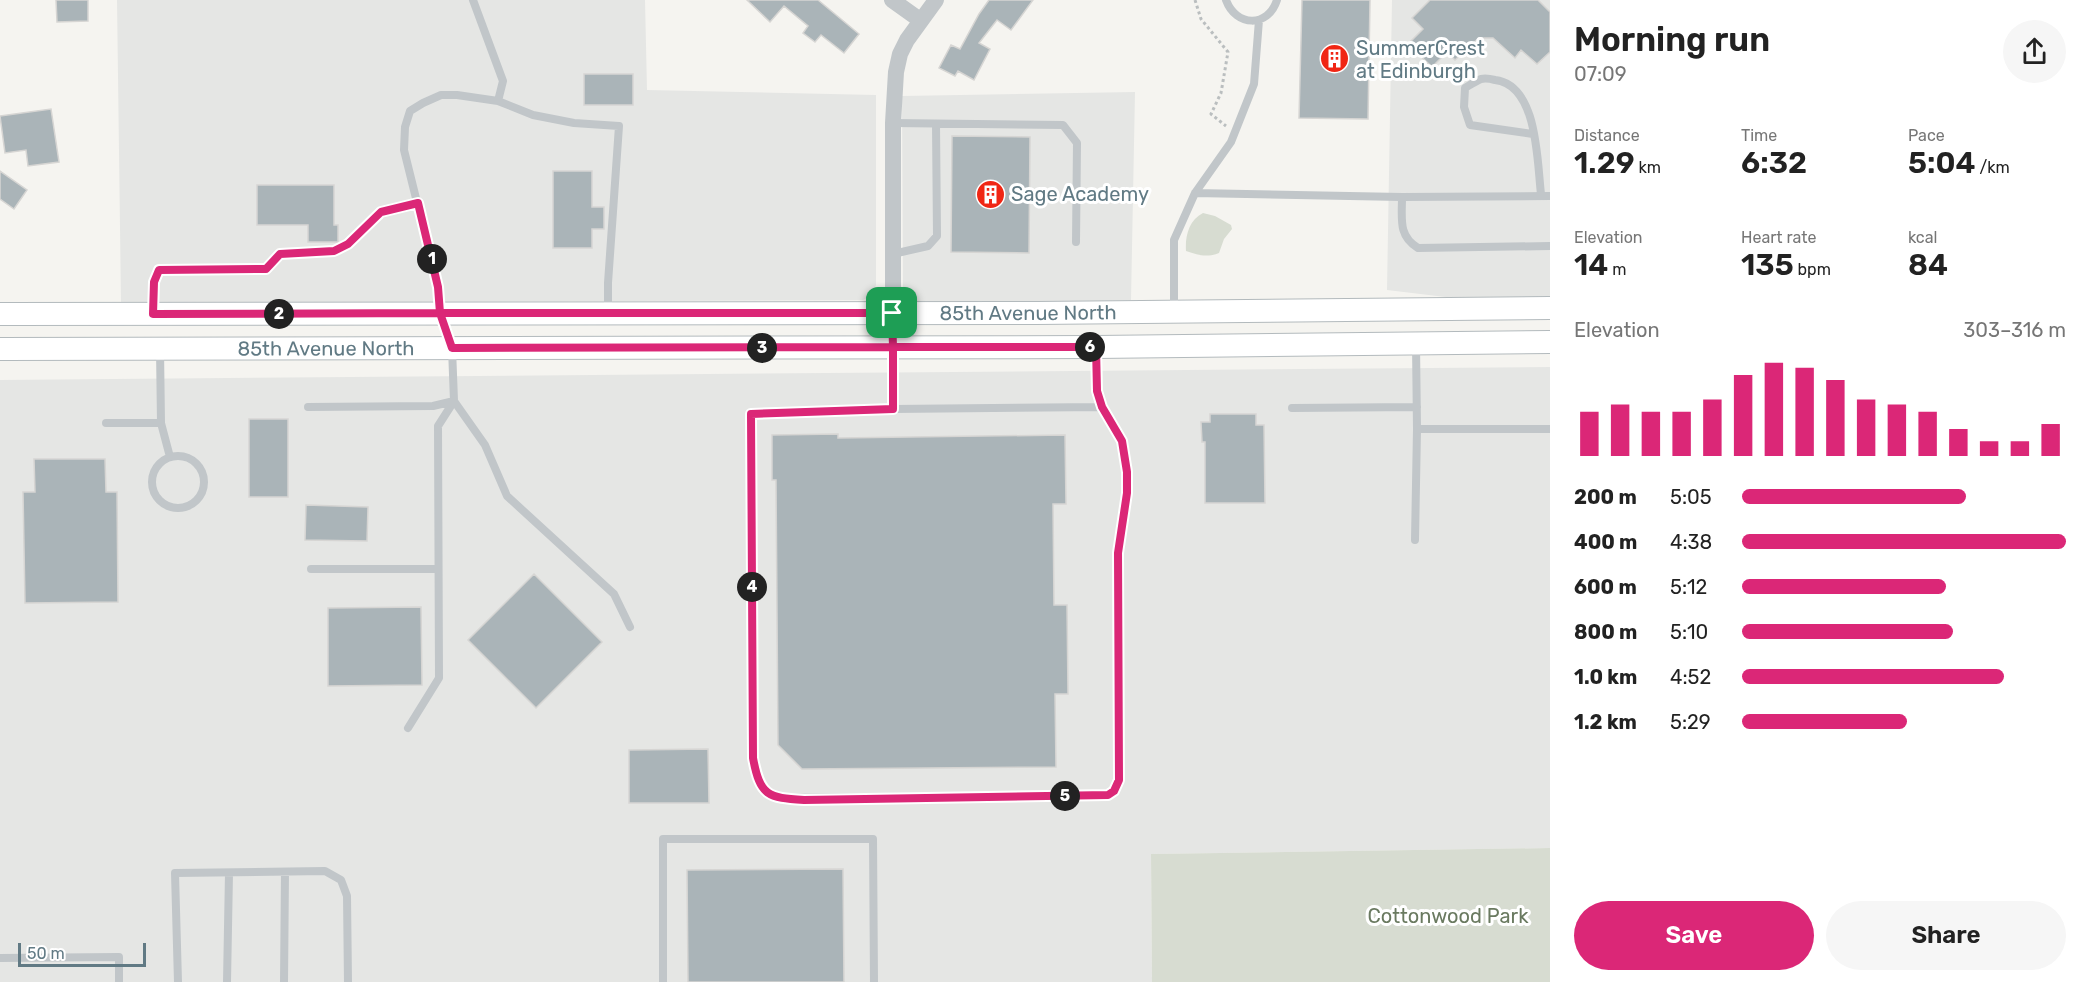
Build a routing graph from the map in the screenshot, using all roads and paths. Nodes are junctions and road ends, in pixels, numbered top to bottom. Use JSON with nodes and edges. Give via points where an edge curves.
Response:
{"nodes":[{"id":1,"x":473,"y":0,"type":"edge"},
{"id":2,"x":892,"y":0,"type":"edge"},
{"id":3,"x":936,"y":0,"type":"edge"},
{"id":4,"x":1195,"y":0,"type":"edge"},
{"id":5,"x":1226,"y":0,"type":"edge"},
{"id":6,"x":1277,"y":0,"type":"edge"},
{"id":7,"x":920,"y":20,"type":"junction"},
{"id":8,"x":1259,"y":20,"type":"junction"},
{"id":9,"x":498,"y":101,"type":"junction"},
{"id":10,"x":893,"y":123,"type":"junction"},
{"id":11,"x":936,"y":124,"type":"junction"},
{"id":12,"x":1235,"y":132,"type":"junction"},
{"id":13,"x":1533,"y":134,"type":"junction"},
{"id":14,"x":1195,"y":193,"type":"junction"},
{"id":15,"x":1545,"y":195,"type":"edge"},
{"id":16,"x":1402,"y":197,"type":"junction"},
{"id":17,"x":418,"y":203,"type":"junction"},
{"id":18,"x":1076,"y":242,"type":"dead end"},
{"id":19,"x":1550,"y":246,"type":"edge"},
{"id":20,"x":893,"y":254,"type":"junction"},
{"id":21,"x":1550,"y":308,"type":"edge"},
{"id":22,"x":1174,"y":312,"type":"junction"},
{"id":23,"x":440,"y":313,"type":"junction"},
{"id":24,"x":892,"y":313,"type":"junction"},
{"id":25,"x":0,"y":314,"type":"edge"},
{"id":26,"x":153,"y":314,"type":"junction"},
{"id":27,"x":608,"y":314,"type":"junction"},
{"id":28,"x":1550,"y":342,"type":"edge"},
{"id":29,"x":1416,"y":344,"type":"junction"},
{"id":30,"x":893,"y":347,"type":"junction"},
{"id":31,"x":1096,"y":347,"type":"junction"},
{"id":32,"x":452,"y":348,"type":"junction"},
{"id":33,"x":0,"y":349,"type":"edge"},
{"id":34,"x":160,"y":349,"type":"junction"},
{"id":35,"x":454,"y":401,"type":"junction"},
{"id":36,"x":308,"y":407,"type":"dead end"},
{"id":37,"x":1102,"y":407,"type":"junction"},
{"id":38,"x":1417,"y":407,"type":"junction"},
{"id":39,"x":1292,"y":408,"type":"dead end"},
{"id":40,"x":893,"y":409,"type":"junction"},
{"id":41,"x":106,"y":423,"type":"dead end"},
{"id":42,"x":161,"y":423,"type":"junction"},
{"id":43,"x":1417,"y":429,"type":"junction"},
{"id":44,"x":1550,"y":429,"type":"edge"},
{"id":45,"x":170,"y":457,"type":"junction"},
{"id":46,"x":1415,"y":540,"type":"dead end"},
{"id":47,"x":311,"y":569,"type":"dead end"},
{"id":48,"x":438,"y":569,"type":"junction"},
{"id":49,"x":630,"y":627,"type":"dead end"},
{"id":50,"x":408,"y":728,"type":"dead end"},
{"id":51,"x":285,"y":872,"type":"junction"},
{"id":52,"x":229,"y":873,"type":"junction"},
{"id":53,"x":0,"y":958,"type":"edge"},
{"id":54,"x":119,"y":982,"type":"edge"},
{"id":55,"x":178,"y":982,"type":"edge"},
{"id":56,"x":227,"y":982,"type":"edge"},
{"id":57,"x":284,"y":982,"type":"edge"},
{"id":58,"x":348,"y":982,"type":"edge"},
{"id":59,"x":663,"y":982,"type":"edge"},
{"id":60,"x":874,"y":982,"type":"edge"}],
"edges":[{"from":1,"to":9,"type":"lane","via":[[503,81]]},
{"from":2,"to":7,"type":"street"},
{"from":3,"to":7,"type":"street"},
{"from":4,"to":12,"type":"path","via":[[1201,19],[1228,52],[1221,93],[1211,114]]},
{"from":5,"to":8,"type":"lane","via":[[1235,15]]},
{"from":6,"to":8,"type":"lane","via":[[1274,10]]},
{"from":7,"to":10,"type":"street","via":[[900,54]]},
{"from":8,"to":12,"type":"lane","via":[[1254,84]]},
{"from":9,"to":17,"type":"lane","via":[[441,95],[410,111],[404,150]]},
{"from":9,"to":27,"type":"lane","via":[[533,115],[619,126]]},
{"from":10,"to":11,"type":"lane"},
{"from":10,"to":20,"type":"street"},
{"from":11,"to":18,"type":"lane","via":[[1063,125],[1077,143]]},
{"from":11,"to":20,"type":"lane","via":[[937,236],[928,246]]},
{"from":12,"to":14,"type":"lane"},
{"from":13,"to":13,"type":"lane","via":[[1529,112],[1519,93],[1506,81],[1483,78],[1465,88],[1464,107],[1470,125]]},
{"from":13,"to":15,"type":"lane"},
{"from":14,"to":16,"type":"lane"},
{"from":14,"to":22,"type":"lane","via":[[1174,240]]},
{"from":15,"to":16,"type":"lane"},
{"from":16,"to":19,"type":"lane","via":[[1402,229],[1407,242],[1418,248]]},
{"from":17,"to":23,"type":"lane","via":[[438,287]]},
{"from":17,"to":26,"type":"lane","via":[[381,212],[348,244],[334,251],[280,254],[266,269],[159,270],[154,282]]},
{"from":20,"to":24,"type":"street"},
{"from":21,"to":22,"type":"main road","name":"85th Avenue North"},
{"from":22,"to":24,"type":"main road","name":"85th Avenue North"},
{"from":23,"to":26,"type":"main road","name":"85th Avenue North"},
{"from":23,"to":27,"type":"main road","name":"85th Avenue North"},
{"from":23,"to":32,"type":"lane"},
{"from":24,"to":27,"type":"main road","name":"85th Avenue North"},
{"from":24,"to":30,"type":"street"},
{"from":25,"to":26,"type":"main road","name":"85th Avenue North"},
{"from":28,"to":29,"type":"main road","name":"85th Avenue North"},
{"from":29,"to":31,"type":"main road","name":"85th Avenue North"},
{"from":29,"to":38,"type":"lane"},
{"from":30,"to":31,"type":"main road","name":"85th Avenue North"},
{"from":30,"to":32,"type":"main road","name":"85th Avenue North"},
{"from":30,"to":40,"type":"lane"},
{"from":31,"to":37,"type":"lane","via":[[1097,391]]},
{"from":32,"to":34,"type":"main road","name":"85th Avenue North"},
{"from":32,"to":35,"type":"lane"},
{"from":33,"to":34,"type":"main road","name":"85th Avenue North"},
{"from":34,"to":42,"type":"lane"},
{"from":35,"to":36,"type":"lane","via":[[433,406]]},
{"from":35,"to":48,"type":"lane","via":[[438,426]]},
{"from":35,"to":49,"type":"lane","via":[[485,445],[507,496],[614,594]]},
{"from":37,"to":40,"type":"lane"},
{"from":37,"to":40,"type":"lane","via":[[1122,441],[1127,472],[1118,543],[1119,780],[1114,791],[1108,795],[780,798],[767,794],[753,758],[751,414]]},
{"from":38,"to":39,"type":"lane"},
{"from":38,"to":43,"type":"lane"},
{"from":41,"to":42,"type":"lane"},
{"from":42,"to":45,"type":"lane"},
{"from":43,"to":44,"type":"lane"},
{"from":43,"to":46,"type":"lane"},
{"from":45,"to":45,"type":"lane","via":[[157,466],[153,489],[169,507],[186,507],[200,496],[204,479],[195,463],[179,456]]},
{"from":47,"to":48,"type":"lane"},
{"from":48,"to":50,"type":"lane","via":[[439,678]]},
{"from":51,"to":52,"type":"lane"},
{"from":51,"to":57,"type":"lane"},
{"from":51,"to":58,"type":"lane","via":[[325,871],[341,879],[347,896]]},
{"from":52,"to":55,"type":"lane","via":[[176,873]]},
{"from":52,"to":56,"type":"lane"},
{"from":53,"to":54,"type":"lane","via":[[119,957]]},
{"from":59,"to":60,"type":"lane","via":[[663,839],[873,839]]}]}
